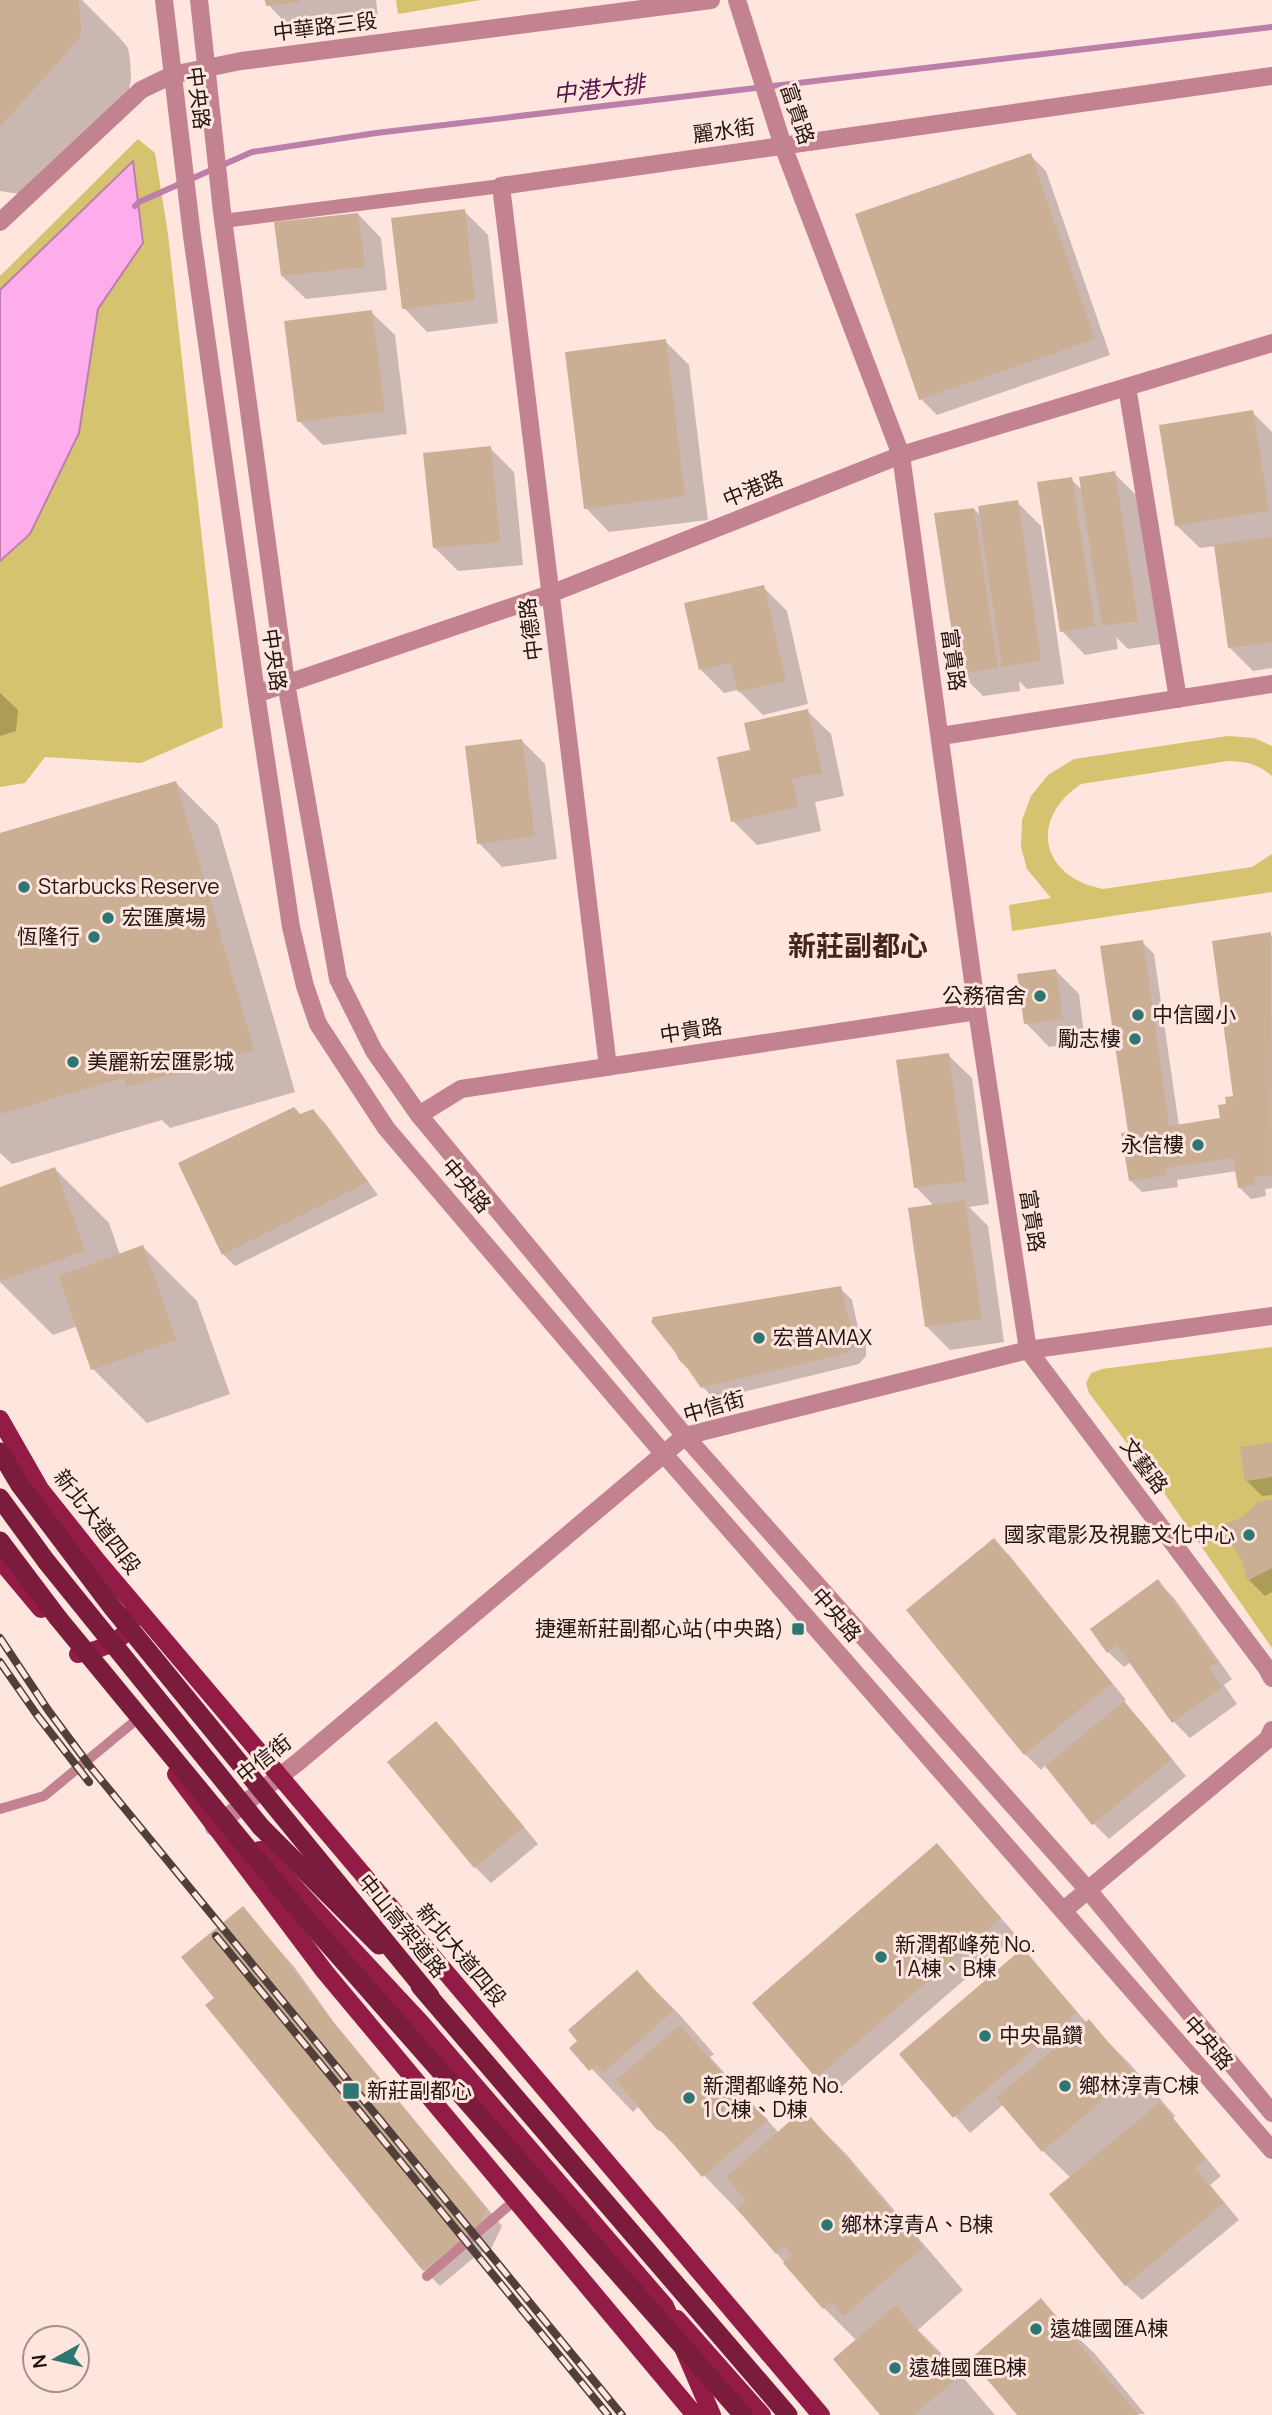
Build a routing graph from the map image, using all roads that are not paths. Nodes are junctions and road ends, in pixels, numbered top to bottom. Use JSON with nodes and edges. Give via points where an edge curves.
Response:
{"nodes":[{"id":1,"x":164,"y":0,"type":"edge"},
{"id":2,"x":199,"y":0,"type":"edge"},
{"id":3,"x":710,"y":0,"type":"edge"},
{"id":4,"x":737,"y":0,"type":"edge"},
{"id":5,"x":207,"y":68,"type":"junction"},
{"id":6,"x":172,"y":75,"type":"junction"},
{"id":7,"x":1272,"y":76,"type":"edge"},
{"id":8,"x":783,"y":146,"type":"junction"},
{"id":9,"x":501,"y":186,"type":"junction"},
{"id":10,"x":222,"y":216,"type":"junction"},
{"id":11,"x":0,"y":222,"type":"edge"},
{"id":12,"x":1272,"y":342,"type":"edge"},
{"id":13,"x":1126,"y":387,"type":"junction"},
{"id":14,"x":901,"y":455,"type":"junction"},
{"id":15,"x":550,"y":594,"type":"junction"},
{"id":16,"x":286,"y":684,"type":"junction"},
{"id":17,"x":1272,"y":684,"type":"edge"},
{"id":18,"x":256,"y":694,"type":"junction"},
{"id":19,"x":1178,"y":699,"type":"junction"},
{"id":20,"x":941,"y":736,"type":"junction"},
{"id":21,"x":977,"y":1011,"type":"junction"},
{"id":22,"x":608,"y":1067,"type":"junction"},
{"id":23,"x":419,"y":1115,"type":"junction"},
{"id":24,"x":1272,"y":1316,"type":"edge"},
{"id":25,"x":1028,"y":1350,"type":"junction"},
{"id":26,"x":0,"y":1419,"type":"edge"},
{"id":27,"x":685,"y":1436,"type":"junction"},
{"id":28,"x":0,"y":1452,"type":"edge"},
{"id":29,"x":663,"y":1453,"type":"junction"},
{"id":30,"x":0,"y":1498,"type":"edge"},
{"id":31,"x":0,"y":1541,"type":"edge"},
{"id":32,"x":0,"y":1560,"type":"edge"},
{"id":33,"x":131,"y":1601,"type":"junction"},
{"id":34,"x":78,"y":1654,"type":"junction"},
{"id":35,"x":1272,"y":1678,"type":"edge"},
{"id":36,"x":135,"y":1721,"type":"junction"},
{"id":37,"x":1272,"y":1730,"type":"edge"},
{"id":38,"x":280,"y":1776,"type":"junction"},
{"id":39,"x":0,"y":1809,"type":"edge"},
{"id":40,"x":221,"y":1821,"type":"junction"},
{"id":41,"x":1088,"y":1890,"type":"junction"},
{"id":42,"x":1064,"y":1910,"type":"junction"},
{"id":43,"x":430,"y":1996,"type":"junction"},
{"id":44,"x":1272,"y":2113,"type":"edge"},
{"id":45,"x":1272,"y":2150,"type":"edge"},
{"id":46,"x":515,"y":2200,"type":"junction"},
{"id":47,"x":427,"y":2276,"type":"dead end"},
{"id":48,"x":665,"y":2306,"type":"junction"},
{"id":49,"x":695,"y":2415,"type":"edge"},
{"id":50,"x":712,"y":2415,"type":"edge"},
{"id":51,"x":743,"y":2415,"type":"edge"},
{"id":52,"x":761,"y":2415,"type":"edge"},
{"id":53,"x":788,"y":2415,"type":"edge"},
{"id":54,"x":821,"y":2415,"type":"edge"}],
"edges":[{"from":1,"to":6,"type":"street","name":"中央路"},
{"from":2,"to":5,"type":"street","name":"中央路"},
{"from":3,"to":5,"type":"street","name":"中華路三段"},
{"from":4,"to":8,"type":"street","name":"富貴路"},
{"from":5,"to":6,"type":"street","name":"中華路三段"},
{"from":5,"to":10,"type":"street","name":"中央路"},
{"from":6,"to":11,"type":"street","name":"中華路三段","via":[[141,90]]},
{"from":6,"to":18,"type":"street","name":"中央路"},
{"from":7,"to":8,"type":"street","name":"麗水街"},
{"from":8,"to":9,"type":"street","name":"麗水街"},
{"from":8,"to":14,"type":"street","name":"富貴路"},
{"from":9,"to":10,"type":"street","name":"麗水街"},
{"from":9,"to":15,"type":"street","name":"中德路"},
{"from":10,"to":16,"type":"street","name":"中央路"},
{"from":12,"to":13,"type":"street","name":"中港路"},
{"from":13,"to":14,"type":"street","name":"中港路"},
{"from":13,"to":19,"type":"street"},
{"from":14,"to":15,"type":"street","name":"中港路"},
{"from":14,"to":20,"type":"street","name":"富貴路"},
{"from":15,"to":16,"type":"street","name":"中港路"},
{"from":15,"to":22,"type":"street","name":"中德路"},
{"from":16,"to":18,"type":"street","name":"中港路"},
{"from":16,"to":23,"type":"street","name":"中央路","via":[[338,979],[374,1051]]},
{"from":17,"to":19,"type":"street"},
{"from":18,"to":29,"type":"street","name":"中央路","via":[[292,927],[318,1024],[386,1128]]},
{"from":19,"to":20,"type":"street"},
{"from":20,"to":21,"type":"street","name":"富貴路"},
{"from":21,"to":22,"type":"street","name":"中貴路"},
{"from":21,"to":25,"type":"street","name":"富貴路"},
{"from":22,"to":23,"type":"street","name":"中貴路","via":[[461,1089]]},
{"from":23,"to":27,"type":"street","name":"中央路"},
{"from":24,"to":25,"type":"street","name":"中信街"},
{"from":25,"to":27,"type":"street","name":"中信街"},
{"from":25,"to":35,"type":"street","name":"文藝路"},
{"from":26,"to":33,"type":"main road","name":"新北大道四段","via":[[40,1489]]},
{"from":27,"to":29,"type":"street","name":"中信街"},
{"from":27,"to":41,"type":"street","name":"中央路"},
{"from":28,"to":43,"type":"highway","name":"中山高架道路","bridge":true,"via":[[19,1485],[112,1607]]},
{"from":29,"to":38,"type":"street","name":"中信街"},
{"from":29,"to":42,"type":"street","name":"中央路"},
{"from":30,"to":43,"type":"highway","bridge":true,"via":[[261,1827]]},
{"from":31,"to":51,"type":"highway","bridge":true,"via":[[58,1618],[302,1913]]},
{"from":32,"to":34,"type":"main road"},
{"from":33,"to":34,"type":"main road","via":[[132,1621],[121,1637],[99,1650]]},
{"from":33,"to":38,"type":"main road","name":"新北大道四段"},
{"from":34,"to":36,"type":"main road"},
{"from":36,"to":39,"type":"lane","via":[[44,1796]]},
{"from":36,"to":40,"type":"main road"},
{"from":37,"to":41,"type":"street","via":[[1268,1739]]},
{"from":38,"to":40,"type":"street","name":"中信街"},
{"from":38,"to":54,"type":"main road","name":"新北大道四段"},
{"from":40,"to":46,"type":"main road","via":[[326,1972]]},
{"from":40,"to":48,"type":"main road","via":[[421,2023]]},
{"from":41,"to":42,"type":"street"},
{"from":41,"to":44,"type":"street","name":"中央路"},
{"from":42,"to":45,"type":"street","name":"中央路"},
{"from":43,"to":53,"type":"highway","name":"中山高架道路"},
{"from":46,"to":47,"type":"lane"},
{"from":46,"to":49,"type":"main road"},
{"from":48,"to":50,"type":"main road"},
{"from":48,"to":52,"type":"main road"}]}
